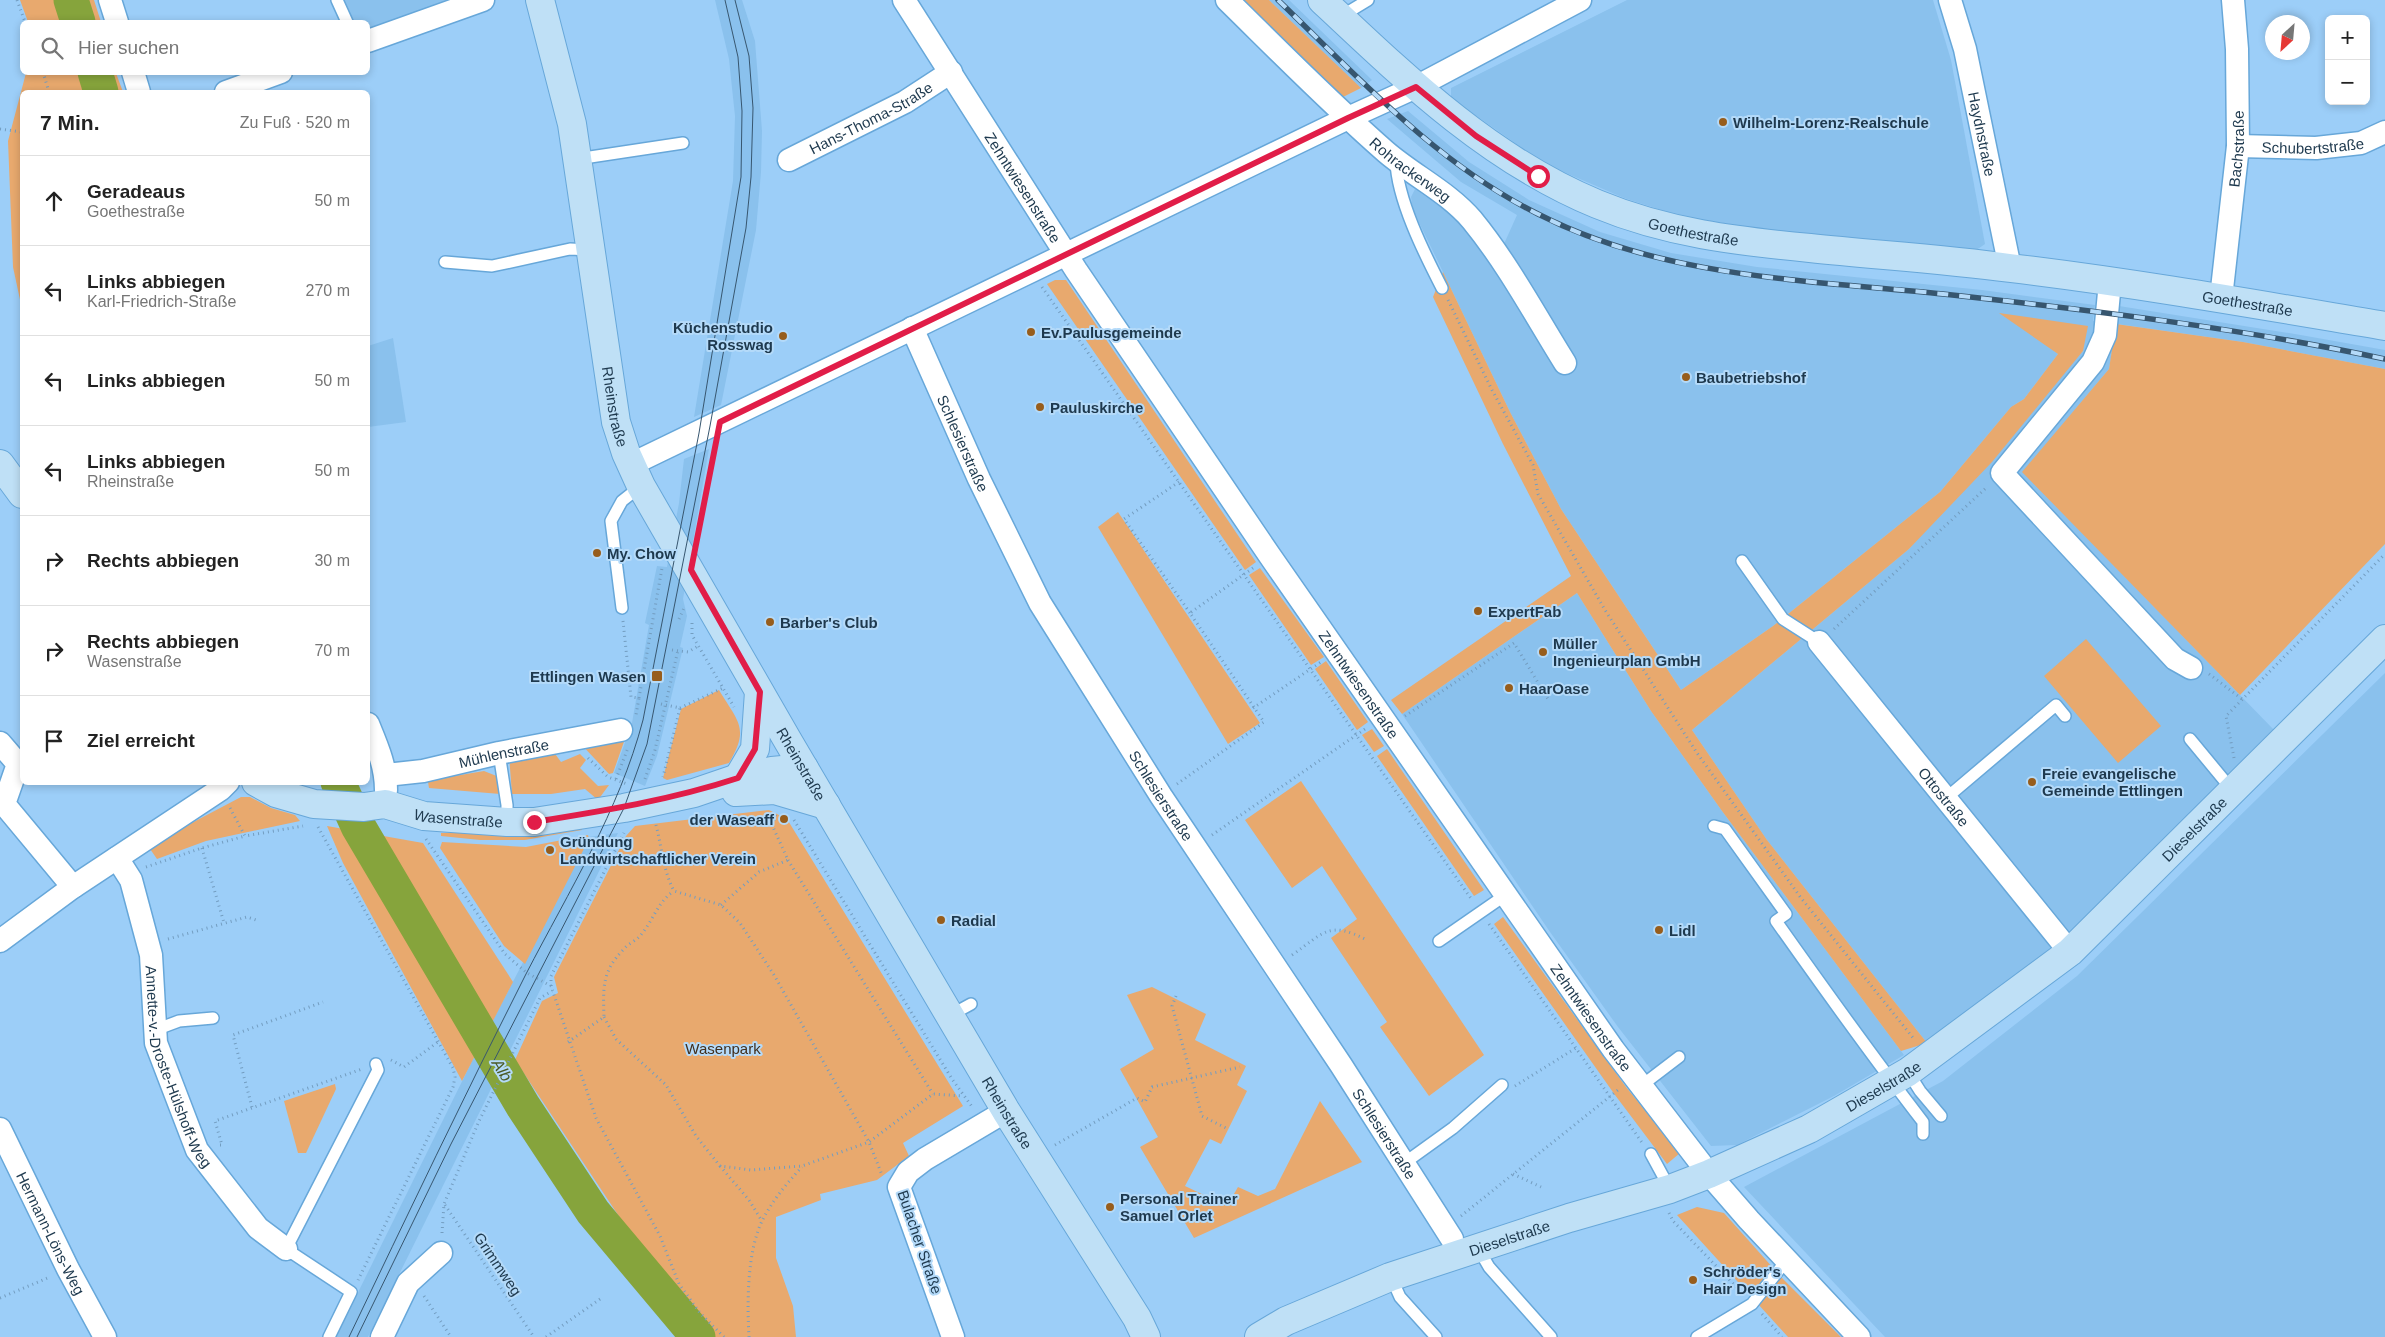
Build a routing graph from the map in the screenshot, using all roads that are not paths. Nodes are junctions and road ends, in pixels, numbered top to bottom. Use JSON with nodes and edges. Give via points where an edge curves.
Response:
{"nodes":[{"id":1,"x":110,"y":0,"type":"edge"},
{"id":2,"x":337,"y":0,"type":"edge"},
{"id":3,"x":483,"y":0,"type":"edge"},
{"id":4,"x":540,"y":0,"type":"edge"},
{"id":5,"x":904,"y":0,"type":"edge"},
{"id":6,"x":1227,"y":0,"type":"edge"},
{"id":7,"x":1368,"y":0,"type":"edge"},
{"id":8,"x":1580,"y":0,"type":"edge"},
{"id":9,"x":1950,"y":0,"type":"edge"},
{"id":10,"x":2233,"y":0,"type":"edge"},
{"id":11,"x":1331,"y":8,"type":"edge"},
{"id":12,"x":116,"y":20,"type":"edge"},
{"id":13,"x":346,"y":20,"type":"edge"},
{"id":14,"x":370,"y":41,"type":"edge"},
{"id":15,"x":951,"y":72,"type":"junction"},
{"id":16,"x":134,"y":75,"type":"edge"},
{"id":17,"x":273,"y":75,"type":"edge"},
{"id":18,"x":1416,"y":87,"type":"junction"},
{"id":19,"x":138,"y":90,"type":"edge"},
{"id":20,"x":232,"y":90,"type":"edge"},
{"id":21,"x":1348,"y":118,"type":"junction"},
{"id":22,"x":2385,"y":132,"type":"edge"},
{"id":23,"x":683,"y":143,"type":"dead end"},
{"id":24,"x":2238,"y":146,"type":"junction"},
{"id":25,"x":577,"y":159,"type":"junction"},
{"id":26,"x":789,"y":160,"type":"dead end"},
{"id":27,"x":1396,"y":161,"type":"junction"},
{"id":28,"x":590,"y":250,"type":"junction"},
{"id":29,"x":1067,"y":254,"type":"junction"},
{"id":30,"x":445,"y":262,"type":"dead end"},
{"id":31,"x":2010,"y":268,"type":"junction"},
{"id":32,"x":2110,"y":282,"type":"junction"},
{"id":33,"x":1442,"y":288,"type":"dead end"},
{"id":34,"x":2221,"y":298,"type":"junction"},
{"id":35,"x":2385,"y":326,"type":"edge"},
{"id":36,"x":912,"y":328,"type":"junction"},
{"id":37,"x":1565,"y":363,"type":"dead end"},
{"id":38,"x":0,"y":464,"type":"edge"},
{"id":39,"x":636,"y":475,"type":"junction"},
{"id":40,"x":20,"y":491,"type":"edge"},
{"id":41,"x":1742,"y":561,"type":"dead end"},
{"id":42,"x":622,"y":608,"type":"road end"},
{"id":43,"x":2385,"y":639,"type":"edge"},
{"id":44,"x":1819,"y":642,"type":"joint"},
{"id":45,"x":2199,"y":670,"type":"road end"},
{"id":46,"x":760,"y":692,"type":"junction"},
{"id":47,"x":2065,"y":716,"type":"dead end"},
{"id":48,"x":370,"y":730,"type":"edge"},
{"id":49,"x":628,"y":732,"type":"road end"},
{"id":50,"x":2190,"y":739,"type":"dead end"},
{"id":51,"x":0,"y":743,"type":"edge"},
{"id":52,"x":499,"y":753,"type":"junction"},
{"id":53,"x":804,"y":768,"type":"junction"},
{"id":54,"x":386,"y":775,"type":"junction"},
{"id":55,"x":738,"y":778,"type":"junction"},
{"id":56,"x":261,"y":785,"type":"edge"},
{"id":57,"x":225,"y":786,"type":"edge"},
{"id":58,"x":2236,"y":788,"type":"junction"},
{"id":59,"x":694,"y":793,"type":"junction"},
{"id":60,"x":1945,"y":799,"type":"junction"},
{"id":61,"x":375,"y":805,"type":"junction"},
{"id":62,"x":826,"y":805,"type":"junction"},
{"id":63,"x":507,"y":822,"type":"junction"},
{"id":64,"x":1714,"y":826,"type":"dead end"},
{"id":65,"x":122,"y":866,"type":"junction"},
{"id":66,"x":73,"y":887,"type":"junction"},
{"id":67,"x":1507,"y":894,"type":"junction"},
{"id":68,"x":0,"y":941,"type":"edge"},
{"id":69,"x":1439,"y":941,"type":"dead end"},
{"id":70,"x":2070,"y":952,"type":"junction"},
{"id":71,"x":213,"y":1018,"type":"dead end"},
{"id":72,"x":156,"y":1030,"type":"junction"},
{"id":73,"x":1679,"y":1057,"type":"dead end"},
{"id":74,"x":376,"y":1064,"type":"road end"},
{"id":75,"x":1909,"y":1070,"type":"junction"},
{"id":76,"x":1638,"y":1082,"type":"junction"},
{"id":77,"x":1502,"y":1085,"type":"road end"},
{"id":78,"x":1006,"y":1111,"type":"junction"},
{"id":79,"x":1942,"y":1116,"type":"dead end"},
{"id":80,"x":0,"y":1129,"type":"edge"},
{"id":81,"x":1923,"y":1134,"type":"dead end"},
{"id":82,"x":1650,"y":1154,"type":"road end"},
{"id":83,"x":1403,"y":1164,"type":"junction"},
{"id":84,"x":1710,"y":1174,"type":"junction"},
{"id":85,"x":1665,"y":1190,"type":"junction"},
{"id":86,"x":1449,"y":1234,"type":"road end"},
{"id":87,"x":1478,"y":1248,"type":"junction"},
{"id":88,"x":286,"y":1250,"type":"junction"},
{"id":89,"x":441,"y":1254,"type":"road end"},
{"id":90,"x":1786,"y":1261,"type":"junction"},
{"id":91,"x":1390,"y":1277,"type":"junction"},
{"id":92,"x":105,"y":1337,"type":"edge"},
{"id":93,"x":329,"y":1337,"type":"edge"},
{"id":94,"x":382,"y":1337,"type":"edge"},
{"id":95,"x":953,"y":1337,"type":"edge"},
{"id":96,"x":1146,"y":1337,"type":"edge"},
{"id":97,"x":1259,"y":1337,"type":"edge"},
{"id":98,"x":1436,"y":1337,"type":"edge"},
{"id":99,"x":1551,"y":1337,"type":"edge"},
{"id":100,"x":1697,"y":1337,"type":"edge"},
{"id":101,"x":1860,"y":1337,"type":"edge"}],
"edges":[{"from":1,"to":12,"type":"street"},
{"from":2,"to":13,"type":"lane"},
{"from":3,"to":14,"type":"street"},
{"from":4,"to":25,"type":"street","name":"Rheinstraße","via":[[572,124]]},
{"from":5,"to":15,"type":"street","name":"Zehntwiesenstraße"},
{"from":6,"to":21,"type":"street","name":"Rohrackerweg"},
{"from":7,"to":11,"type":"lane","name":"Goethestraße"},
{"from":8,"to":18,"type":"street"},
{"from":9,"to":31,"type":"street","name":"Haydnstraße","via":[[1965,49]]},
{"from":10,"to":24,"type":"street","name":"Bachstraße"},
{"from":11,"to":18,"type":"street","name":"Goethestraße"},
{"from":15,"to":26,"type":"street","name":"Hans-Thoma-Straße","via":[[905,102]]},
{"from":15,"to":29,"type":"street","name":"Zehntwiesenstraße"},
{"from":16,"to":19,"type":"street"},
{"from":17,"to":20,"type":"street"},
{"from":18,"to":21,"type":"street"},
{"from":18,"to":31,"type":"street","name":"Goethestraße","via":[[1476,136],[1538,176],[1647,223],[1730,241]]},
{"from":21,"to":27,"type":"street","name":"Rohrackerweg"},
{"from":21,"to":29,"type":"street"},
{"from":22,"to":24,"type":"street","name":"Schubertstraße","via":[[2361,143],[2316,148]]},
{"from":23,"to":25,"type":"lane"},
{"from":24,"to":34,"type":"street","name":"Bachstraße"},
{"from":25,"to":28,"type":"street","name":"Rheinstraße"},
{"from":27,"to":33,"type":"lane","via":[[1397,179],[1408,210]]},
{"from":27,"to":37,"type":"street","name":"Rohrackerweg","via":[[1445,195],[1470,218],[1499,255]]},
{"from":28,"to":30,"type":"lane","via":[[570,249],[492,266]]},
{"from":28,"to":39,"type":"street","name":"Rheinstraße","via":[[616,422]]},
{"from":29,"to":36,"type":"street"},
{"from":29,"to":67,"type":"street","name":"Zehntwiesenstraße","via":[[1270,556]]},
{"from":31,"to":32,"type":"street","name":"Goethestraße"},
{"from":32,"to":34,"type":"street","name":"Goethestraße"},
{"from":32,"to":45,"type":"street","via":[[2104,335],[2093,362],[2002,474],[2176,660]]},
{"from":34,"to":35,"type":"street","name":"Goethestraße"},
{"from":36,"to":39,"type":"street","via":[[720,422]]},
{"from":36,"to":83,"type":"street","name":"Schlesierstraße","via":[[979,479],[1040,603],[1161,796]]},
{"from":38,"to":40,"type":"street"},
{"from":39,"to":42,"type":"lane","via":[[611,521]]},
{"from":39,"to":46,"type":"street","name":"Rheinstraße"},
{"from":41,"to":44,"type":"lane","via":[[1783,618]]},
{"from":43,"to":58,"type":"street","name":"Dieselstraße"},
{"from":44,"to":60,"type":"street","name":"Ottostraße"},
{"from":46,"to":53,"type":"street","name":"Rheinstraße"},
{"from":46,"to":55,"type":"street","via":[[755,749]]},
{"from":47,"to":60,"type":"lane","via":[[2056,705]]},
{"from":48,"to":54,"type":"street"},
{"from":49,"to":52,"type":"street","name":"Mühlenstraße"},
{"from":50,"to":58,"type":"lane"},
{"from":51,"to":66,"type":"street","via":[[18,764],[4,804]]},
{"from":52,"to":54,"type":"street","name":"Mühlenstraße","via":[[423,771]]},
{"from":52,"to":63,"type":"lane","via":[[508,805]]},
{"from":53,"to":55,"type":"street","name":"Wasenstraße"},
{"from":53,"to":62,"type":"street","name":"Rheinstraße"},
{"from":54,"to":61,"type":"street"},
{"from":55,"to":59,"type":"street","name":"Wasenstraße"},
{"from":56,"to":61,"type":"street","name":"Wasenstraße","via":[[316,811]]},
{"from":57,"to":65,"type":"street"},
{"from":58,"to":70,"type":"street","name":"Dieselstraße"},
{"from":59,"to":62,"type":"street","name":"Wasenstraße","via":[[775,790]]},
{"from":59,"to":63,"type":"street","name":"Wasenstraße","via":[[651,791],[534,822]]},
{"from":60,"to":70,"type":"street","name":"Ottostraße"},
{"from":61,"to":63,"type":"street","name":"Wasenstraße","via":[[424,816]]},
{"from":62,"to":78,"type":"street","name":"Rheinstraße","via":[[960,1010]]},
{"from":64,"to":75,"type":"lane","via":[[1725,829],[1786,914],[1776,921]]},
{"from":65,"to":66,"type":"street"},
{"from":65,"to":72,"type":"street","name":"Annette-v.-Droste-Hülshoff-Weg","via":[[139,905],[148,945]]},
{"from":66,"to":68,"type":"street"},
{"from":67,"to":69,"type":"lane"},
{"from":67,"to":76,"type":"street","name":"Zehntwiesenstraße"},
{"from":70,"to":75,"type":"street","name":"Dieselstraße"},
{"from":71,"to":72,"type":"lane","via":[[179,1022]]},
{"from":72,"to":88,"type":"street","name":"Annette-v.-Droste-Hülshoff-Weg","via":[[156,1043],[196,1150],[258,1228]]},
{"from":73,"to":76,"type":"lane"},
{"from":74,"to":88,"type":"lane","via":[[378,1070]]},
{"from":75,"to":79,"type":"lane","via":[[1920,1092]]},
{"from":75,"to":81,"type":"lane","via":[[1923,1122]]},
{"from":75,"to":84,"type":"street","name":"Dieselstraße","via":[[1809,1129]]},
{"from":76,"to":84,"type":"street","name":"Zehntwiesenstraße"},
{"from":77,"to":83,"type":"lane","via":[[1453,1128]]},
{"from":78,"to":95,"type":"street","name":"Bulacher Straße","via":[[925,1159],[908,1172],[899,1187]]},
{"from":78,"to":96,"type":"street","name":"Rheinstraße"},
{"from":80,"to":92,"type":"street","name":"Hermann-Löns-Weg"},
{"from":82,"to":85,"type":"lane"},
{"from":83,"to":86,"type":"street","name":"Schlesierstraße"},
{"from":84,"to":85,"type":"street","name":"Dieselstraße"},
{"from":84,"to":90,"type":"street","name":"Zehntwiesenstraße"},
{"from":85,"to":87,"type":"street","name":"Dieselstraße"},
{"from":87,"to":91,"type":"street","name":"Dieselstraße"},
{"from":87,"to":99,"type":"lane","via":[[1489,1267]]},
{"from":88,"to":93,"type":"lane","name":"Annette-v.-Droste-Hülshoff-Weg","via":[[351,1292]]},
{"from":89,"to":94,"type":"street","via":[[408,1283]]},
{"from":90,"to":100,"type":"lane","via":[[1752,1304]]},
{"from":90,"to":101,"type":"street","name":"Zehntwiesenstraße"},
{"from":91,"to":97,"type":"street","name":"Dieselstraße","via":[[1286,1321]]},
{"from":91,"to":98,"type":"lane","via":[[1400,1297]]}]}
